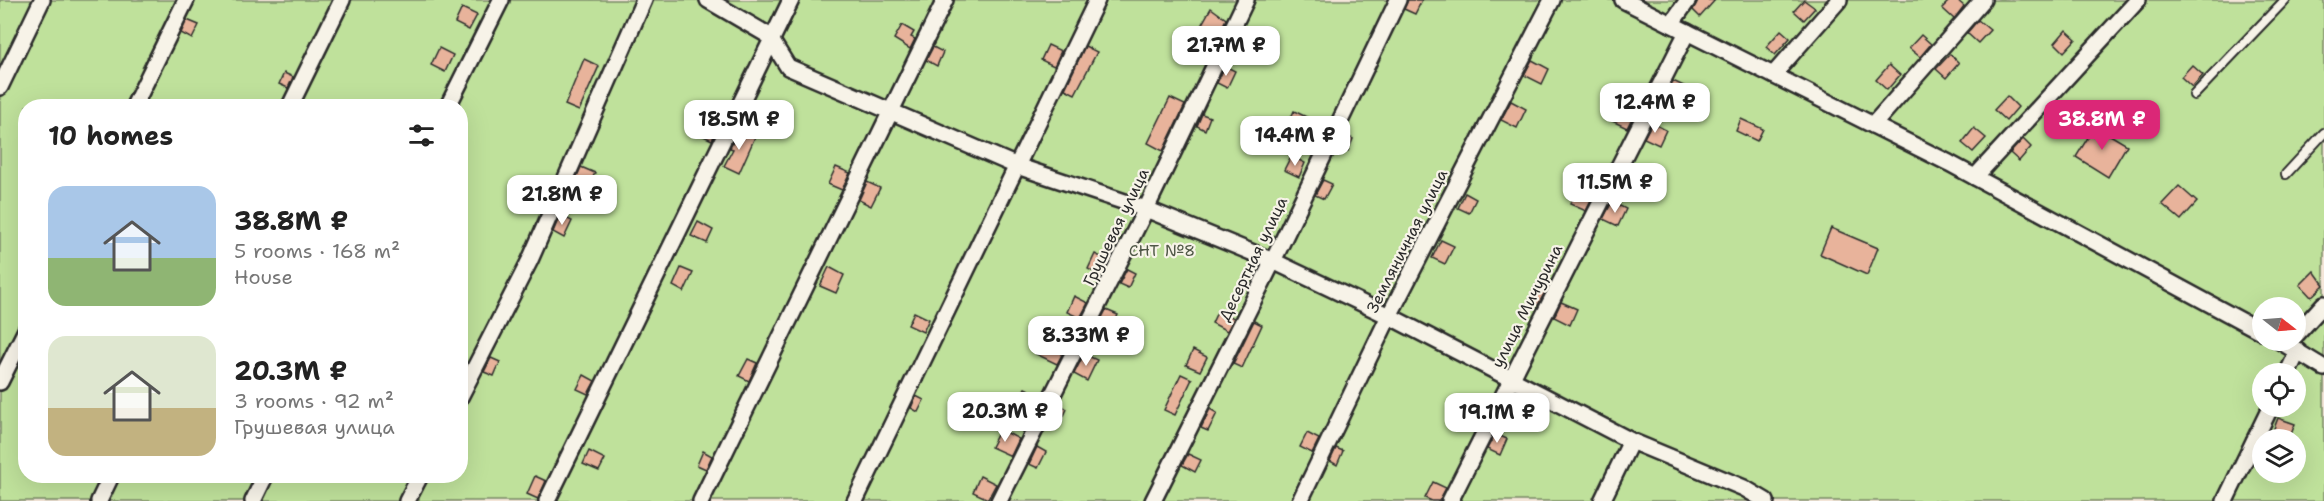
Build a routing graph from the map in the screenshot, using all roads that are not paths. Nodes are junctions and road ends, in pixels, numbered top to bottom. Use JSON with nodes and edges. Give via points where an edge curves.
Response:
{"nodes":[{"id":1,"x":42,"y":0,"type":"edge"},
{"id":2,"x":186,"y":0,"type":"edge"},
{"id":3,"x":342,"y":0,"type":"edge"},
{"id":4,"x":501,"y":0,"type":"edge"},
{"id":5,"x":644,"y":0,"type":"edge"},
{"id":6,"x":708,"y":0,"type":"edge"},
{"id":7,"x":791,"y":0,"type":"edge"},
{"id":8,"x":945,"y":0,"type":"edge"},
{"id":9,"x":1097,"y":0,"type":"edge"},
{"id":10,"x":1246,"y":0,"type":"edge"},
{"id":11,"x":1398,"y":0,"type":"edge"},
{"id":12,"x":1552,"y":0,"type":"edge"},
{"id":13,"x":1623,"y":0,"type":"edge"},
{"id":14,"x":1688,"y":0,"type":"edge"},
{"id":15,"x":1839,"y":0,"type":"edge"},
{"id":16,"x":1983,"y":0,"type":"edge"},
{"id":17,"x":2138,"y":0,"type":"edge"},
{"id":18,"x":2284,"y":0,"type":"edge"},
{"id":19,"x":1671,"y":24,"type":"junction"},
{"id":20,"x":1687,"y":32,"type":"junction"},
{"id":21,"x":771,"y":40,"type":"junction"},
{"id":22,"x":1773,"y":75,"type":"junction"},
{"id":23,"x":0,"y":87,"type":"edge"},
{"id":24,"x":2194,"y":95,"type":"dead end"},
{"id":25,"x":137,"y":99,"type":"edge"},
{"id":26,"x":293,"y":99,"type":"edge"},
{"id":27,"x":452,"y":99,"type":"edge"},
{"id":28,"x":889,"y":112,"type":"junction"},
{"id":29,"x":1873,"y":125,"type":"junction"},
{"id":30,"x":2324,"y":133,"type":"edge"},
{"id":31,"x":1017,"y":166,"type":"junction"},
{"id":32,"x":2286,"y":174,"type":"dead end"},
{"id":33,"x":1976,"y":177,"type":"junction"},
{"id":34,"x":1146,"y":209,"type":"junction"},
{"id":35,"x":1273,"y":261,"type":"junction"},
{"id":36,"x":2324,"y":304,"type":"edge"},
{"id":37,"x":1389,"y":316,"type":"junction"},
{"id":38,"x":2306,"y":324,"type":"edge"},
{"id":39,"x":2252,"y":327,"type":"edge"},
{"id":40,"x":18,"y":346,"type":"edge"},
{"id":41,"x":2300,"y":351,"type":"edge"},
{"id":42,"x":2324,"y":368,"type":"edge"},
{"id":43,"x":1510,"y":378,"type":"junction"},
{"id":44,"x":468,"y":381,"type":"edge"},
{"id":45,"x":0,"y":382,"type":"edge"},
{"id":46,"x":2266,"y":417,"type":"edge"},
{"id":47,"x":1631,"y":441,"type":"junction"},
{"id":48,"x":108,"y":483,"type":"edge"},
{"id":49,"x":262,"y":483,"type":"edge"},
{"id":50,"x":416,"y":483,"type":"edge"},
{"id":51,"x":1741,"y":495,"type":"edge"},
{"id":52,"x":99,"y":501,"type":"edge"},
{"id":53,"x":253,"y":501,"type":"edge"},
{"id":54,"x":407,"y":501,"type":"edge"},
{"id":55,"x":547,"y":501,"type":"edge"},
{"id":56,"x":701,"y":501,"type":"edge"},
{"id":57,"x":855,"y":501,"type":"edge"},
{"id":58,"x":999,"y":501,"type":"edge"},
{"id":59,"x":1153,"y":501,"type":"edge"},
{"id":60,"x":1300,"y":501,"type":"edge"},
{"id":61,"x":1450,"y":501,"type":"edge"},
{"id":62,"x":1602,"y":501,"type":"edge"},
{"id":63,"x":1766,"y":501,"type":"edge"},
{"id":64,"x":2225,"y":501,"type":"edge"}],
"edges":[{"from":1,"to":23,"type":"street"},
{"from":2,"to":25,"type":"street"},
{"from":3,"to":26,"type":"street"},
{"from":4,"to":27,"type":"street"},
{"from":5,"to":44,"type":"street","via":[[530,260]]},
{"from":6,"to":21,"type":"street"},
{"from":7,"to":21,"type":"street"},
{"from":8,"to":28,"type":"street"},
{"from":9,"to":31,"type":"street"},
{"from":10,"to":34,"type":"street","name":"Грушевая улица"},
{"from":11,"to":35,"type":"street","name":"Десертная улица"},
{"from":12,"to":37,"type":"street","name":"Земляничная улица"},
{"from":13,"to":19,"type":"street"},
{"from":14,"to":19,"type":"street"},
{"from":15,"to":22,"type":"street"},
{"from":16,"to":29,"type":"street"},
{"from":17,"to":33,"type":"street"},
{"from":18,"to":24,"type":"lane"},
{"from":19,"to":20,"type":"street"},
{"from":20,"to":22,"type":"street"},
{"from":20,"to":43,"type":"street","name":"улица Мичурина"},
{"from":21,"to":28,"type":"street","via":[[788,66]]},
{"from":21,"to":55,"type":"street"},
{"from":22,"to":29,"type":"street"},
{"from":28,"to":31,"type":"street"},
{"from":28,"to":56,"type":"street"},
{"from":29,"to":33,"type":"street"},
{"from":30,"to":32,"type":"lane"},
{"from":31,"to":34,"type":"street"},
{"from":31,"to":57,"type":"street"},
{"from":33,"to":39,"type":"street"},
{"from":34,"to":35,"type":"street"},
{"from":34,"to":58,"type":"street","name":"Грушевая улица"},
{"from":35,"to":37,"type":"street"},
{"from":35,"to":59,"type":"street","name":"Десертная улица"},
{"from":36,"to":38,"type":"street"},
{"from":37,"to":43,"type":"street"},
{"from":37,"to":60,"type":"street","name":"Земляничная улица"},
{"from":40,"to":45,"type":"street"},
{"from":41,"to":42,"type":"street"},
{"from":43,"to":47,"type":"street"},
{"from":43,"to":61,"type":"street","name":"улица Мичурина"},
{"from":46,"to":64,"type":"street"},
{"from":47,"to":51,"type":"street"},
{"from":47,"to":62,"type":"street"},
{"from":48,"to":52,"type":"street"},
{"from":49,"to":53,"type":"street"},
{"from":50,"to":54,"type":"street"},
{"from":51,"to":63,"type":"street"}]}
